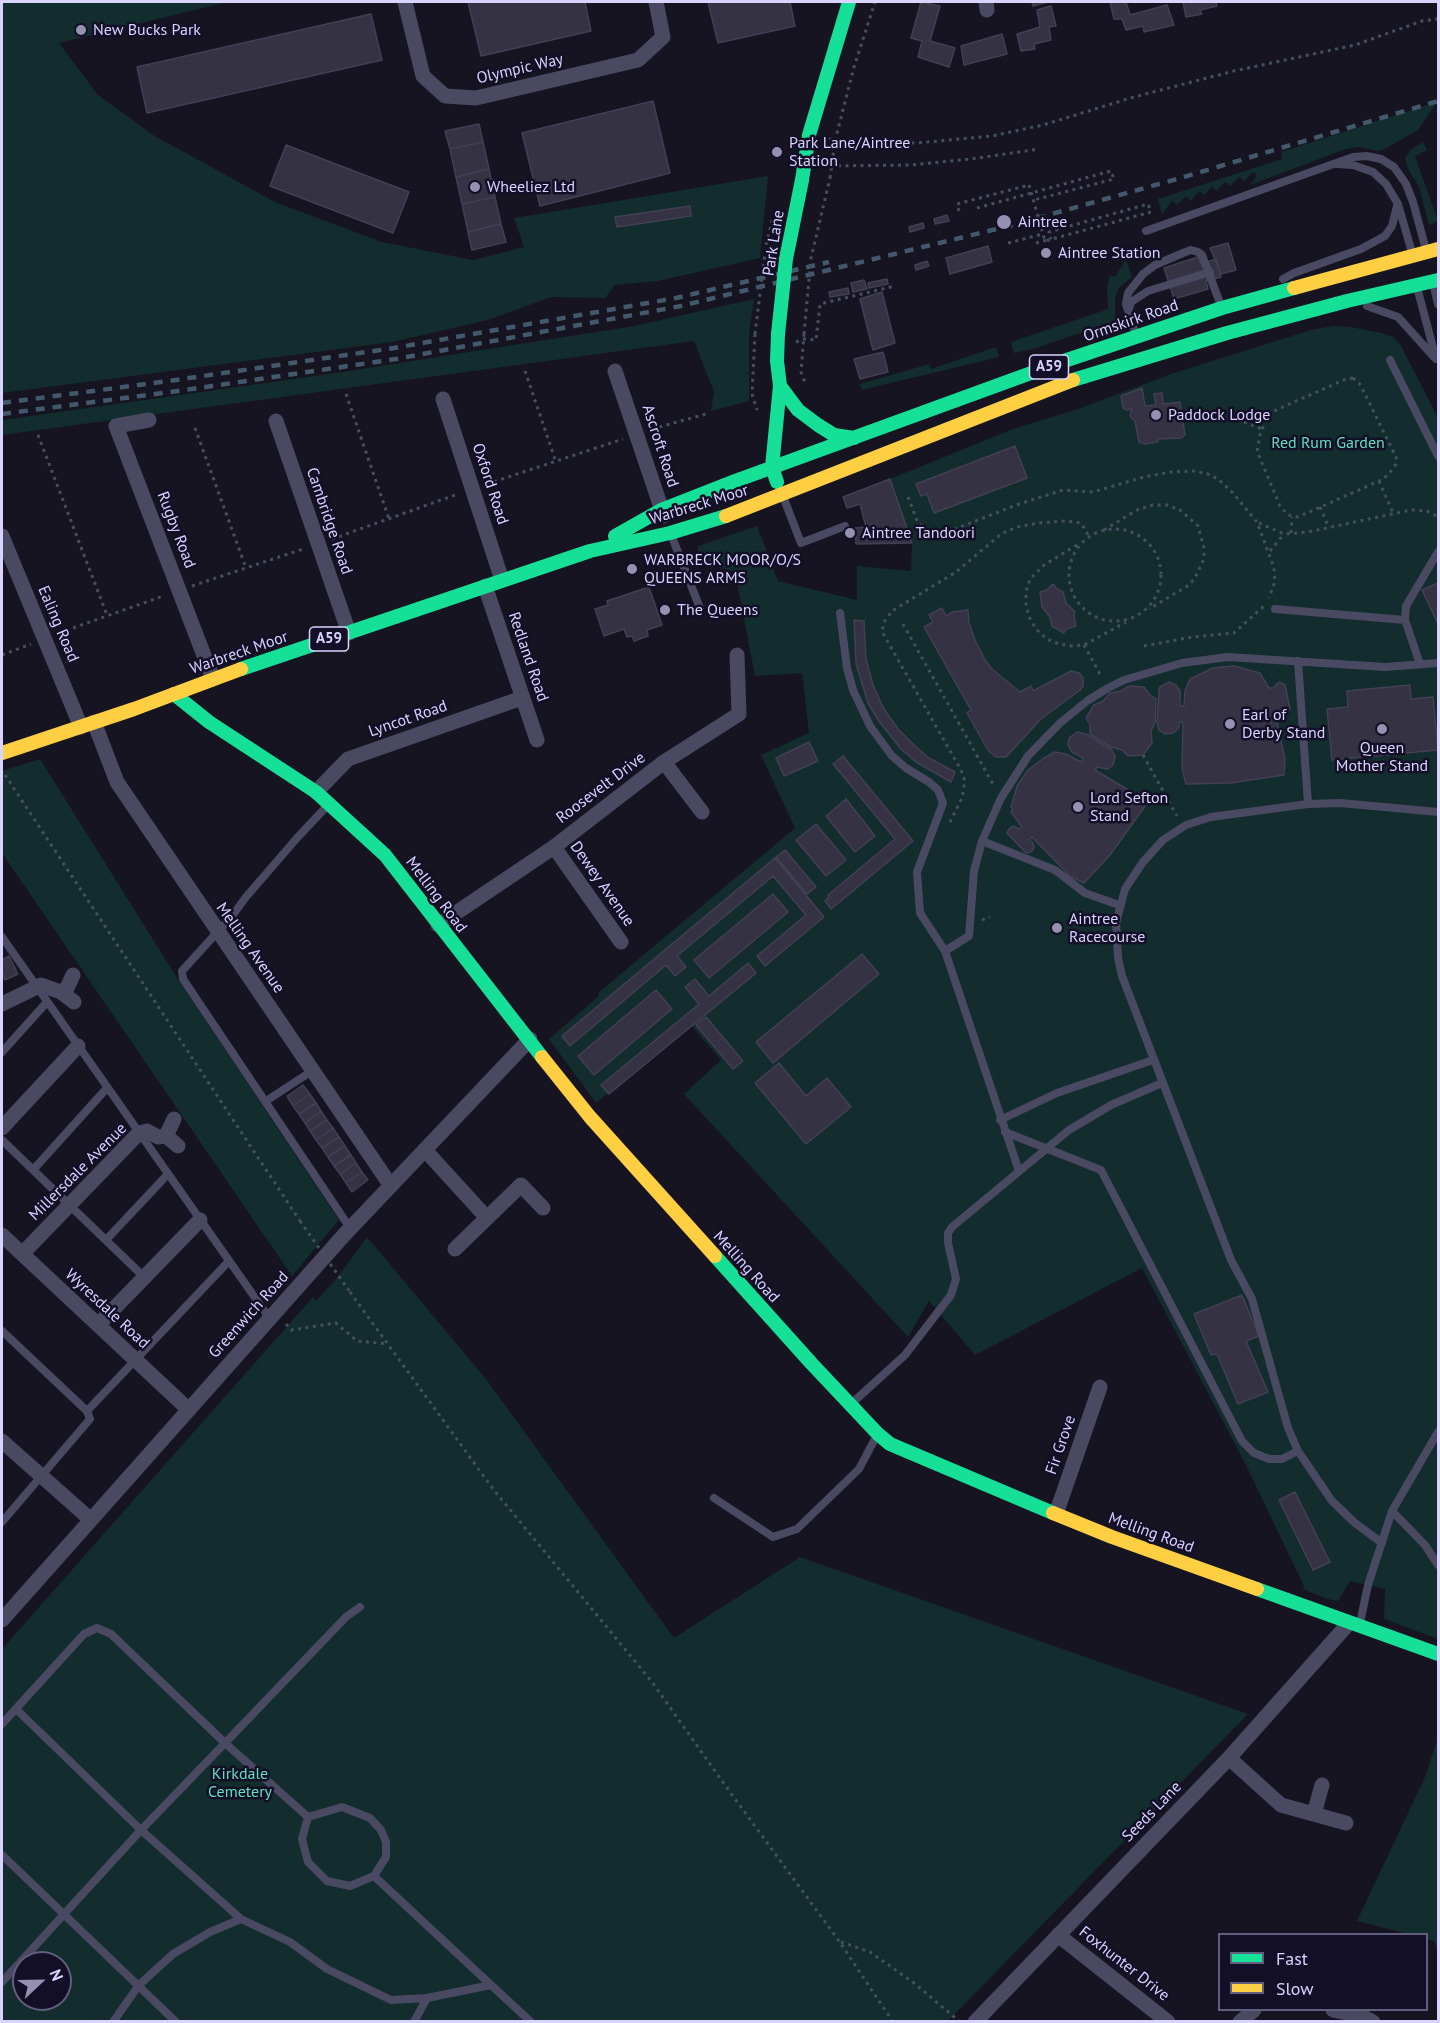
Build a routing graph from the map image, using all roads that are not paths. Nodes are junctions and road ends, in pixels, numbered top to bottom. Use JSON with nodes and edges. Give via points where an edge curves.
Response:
{"nodes":[{"id":1,"x":405,"y":2,"type":"edge"},
{"id":2,"x":656,"y":2,"type":"edge"},
{"id":3,"x":849,"y":2,"type":"edge"},
{"id":4,"x":1333,"y":164,"type":"junction"},
{"id":5,"x":1398,"y":204,"type":"junction"},
{"id":6,"x":1146,"y":231,"type":"dead end"},
{"id":7,"x":1424,"y":257,"type":"edge"},
{"id":8,"x":1210,"y":272,"type":"junction"},
{"id":9,"x":1434,"y":277,"type":"edge"},
{"id":10,"x":1416,"y":280,"type":"junction"},
{"id":11,"x":1246,"y":301,"type":"junction"},
{"id":12,"x":1347,"y":301,"type":"junction"},
{"id":13,"x":1438,"y":304,"type":"edge"},
{"id":14,"x":1222,"y":308,"type":"junction"},
{"id":15,"x":1129,"y":316,"type":"junction"},
{"id":16,"x":1136,"y":337,"type":"junction"},
{"id":17,"x":1390,"y":360,"type":"dead end"},
{"id":18,"x":1437,"y":361,"type":"edge"},
{"id":19,"x":615,"y":371,"type":"dead end"},
{"id":20,"x":780,"y":386,"type":"junction"},
{"id":21,"x":443,"y":399,"type":"dead end"},
{"id":22,"x":149,"y":420,"type":"dead end"},
{"id":23,"x":276,"y":421,"type":"dead end"},
{"id":24,"x":854,"y":438,"type":"junction"},
{"id":25,"x":1438,"y":456,"type":"edge"},
{"id":26,"x":772,"y":467,"type":"junction"},
{"id":27,"x":782,"y":494,"type":"junction"},
{"id":28,"x":662,"y":510,"type":"junction"},
{"id":29,"x":845,"y":526,"type":"dead end"},
{"id":30,"x":670,"y":533,"type":"junction"},
{"id":31,"x":2,"y":536,"type":"edge"},
{"id":32,"x":590,"y":551,"type":"junction"},
{"id":33,"x":1438,"y":552,"type":"edge"},
{"id":34,"x":502,"y":580,"type":"junction"},
{"id":35,"x":485,"y":586,"type":"junction"},
{"id":36,"x":700,"y":608,"type":"dead end"},
{"id":37,"x":1275,"y":609,"type":"dead end"},
{"id":38,"x":840,"y":613,"type":"dead end"},
{"id":39,"x":1405,"y":620,"type":"junction"},
{"id":40,"x":349,"y":633,"type":"junction"},
{"id":41,"x":737,"y":655,"type":"dead end"},
{"id":42,"x":1298,"y":661,"type":"junction"},
{"id":43,"x":1438,"y":663,"type":"edge"},
{"id":44,"x":1420,"y":664,"type":"junction"},
{"id":45,"x":213,"y":679,"type":"junction"},
{"id":46,"x":174,"y":694,"type":"junction"},
{"id":47,"x":522,"y":698,"type":"junction"},
{"id":48,"x":88,"y":725,"type":"junction"},
{"id":49,"x":537,"y":740,"type":"dead end"},
{"id":50,"x":2,"y":753,"type":"edge"},
{"id":51,"x":664,"y":762,"type":"junction"},
{"id":52,"x":316,"y":792,"type":"junction"},
{"id":53,"x":329,"y":804,"type":"junction"},
{"id":54,"x":1308,"y":804,"type":"junction"},
{"id":55,"x":702,"y":812,"type":"dead end"},
{"id":56,"x":1438,"y":812,"type":"edge"},
{"id":57,"x":982,"y":841,"type":"junction"},
{"id":58,"x":554,"y":847,"type":"junction"},
{"id":59,"x":1119,"y":905,"type":"junction"},
{"id":60,"x":438,"y":925,"type":"junction"},
{"id":61,"x":218,"y":932,"type":"junction"},
{"id":62,"x":3,"y":941,"type":"edge"},
{"id":63,"x":621,"y":942,"type":"dead end"},
{"id":64,"x":945,"y":951,"type":"junction"},
{"id":65,"x":73,"y":975,"type":"dead end"},
{"id":66,"x":36,"y":987,"type":"junction"},
{"id":67,"x":61,"y":992,"type":"junction"},
{"id":68,"x":47,"y":1002,"type":"junction"},
{"id":69,"x":74,"y":1002,"type":"dead end"},
{"id":70,"x":2,"y":1004,"type":"edge"},
{"id":71,"x":530,"y":1039,"type":"junction"},
{"id":72,"x":78,"y":1046,"type":"junction"},
{"id":73,"x":2,"y":1052,"type":"edge"},
{"id":74,"x":1153,"y":1059,"type":"junction"},
{"id":75,"x":312,"y":1071,"type":"junction"},
{"id":76,"x":1162,"y":1083,"type":"junction"},
{"id":77,"x":107,"y":1088,"type":"junction"},
{"id":78,"x":266,"y":1101,"type":"junction"},
{"id":79,"x":174,"y":1119,"type":"dead end"},
{"id":80,"x":1000,"y":1120,"type":"junction"},
{"id":81,"x":2,"y":1128,"type":"edge"},
{"id":82,"x":1005,"y":1132,"type":"junction"},
{"id":83,"x":139,"y":1133,"type":"junction"},
{"id":84,"x":2,"y":1140,"type":"edge"},
{"id":85,"x":1047,"y":1149,"type":"junction"},
{"id":86,"x":425,"y":1150,"type":"junction"},
{"id":87,"x":33,"y":1170,"type":"junction"},
{"id":88,"x":1018,"y":1171,"type":"junction"},
{"id":89,"x":168,"y":1174,"type":"junction"},
{"id":90,"x":391,"y":1186,"type":"junction"},
{"id":91,"x":69,"y":1206,"type":"junction"},
{"id":92,"x":543,"y":1208,"type":"dead end"},
{"id":93,"x":487,"y":1218,"type":"junction"},
{"id":94,"x":200,"y":1220,"type":"junction"},
{"id":95,"x":350,"y":1228,"type":"junction"},
{"id":96,"x":2,"y":1235,"type":"edge"},
{"id":97,"x":106,"y":1240,"type":"junction"},
{"id":98,"x":455,"y":1249,"type":"dead end"},
{"id":99,"x":22,"y":1254,"type":"junction"},
{"id":100,"x":229,"y":1261,"type":"junction"},
{"id":101,"x":144,"y":1277,"type":"junction"},
{"id":102,"x":272,"y":1316,"type":"junction"},
{"id":103,"x":98,"y":1325,"type":"junction"},
{"id":104,"x":2,"y":1331,"type":"edge"},
{"id":105,"x":136,"y":1361,"type":"junction"},
{"id":106,"x":1100,"y":1387,"type":"dead end"},
{"id":107,"x":850,"y":1404,"type":"junction"},
{"id":108,"x":189,"y":1410,"type":"junction"},
{"id":109,"x":87,"y":1411,"type":"junction"},
{"id":110,"x":1438,"y":1432,"type":"edge"},
{"id":111,"x":878,"y":1434,"type":"junction"},
{"id":112,"x":2,"y":1441,"type":"edge"},
{"id":113,"x":1298,"y":1451,"type":"junction"},
{"id":114,"x":41,"y":1478,"type":"junction"},
{"id":115,"x":714,"y":1498,"type":"dead end"},
{"id":116,"x":1392,"y":1511,"type":"junction"},
{"id":117,"x":1056,"y":1514,"type":"junction"},
{"id":118,"x":90,"y":1519,"type":"junction"},
{"id":119,"x":2,"y":1522,"type":"edge"},
{"id":120,"x":1382,"y":1543,"type":"junction"},
{"id":121,"x":1438,"y":1565,"type":"edge"},
{"id":122,"x":360,"y":1607,"type":"dead end"},
{"id":123,"x":2,"y":1620,"type":"edge"},
{"id":124,"x":1355,"y":1624,"type":"junction"},
{"id":125,"x":1438,"y":1654,"type":"edge"},
{"id":126,"x":16,"y":1709,"type":"junction"},
{"id":127,"x":2,"y":1724,"type":"edge"},
{"id":128,"x":225,"y":1743,"type":"junction"},
{"id":129,"x":1229,"y":1758,"type":"junction"},
{"id":130,"x":1322,"y":1785,"type":"dead end"},
{"id":131,"x":1314,"y":1814,"type":"junction"},
{"id":132,"x":308,"y":1817,"type":"junction"},
{"id":133,"x":1346,"y":1823,"type":"dead end"},
{"id":134,"x":141,"y":1830,"type":"junction"},
{"id":135,"x":2,"y":1855,"type":"edge"},
{"id":136,"x":374,"y":1876,"type":"junction"},
{"id":137,"x":65,"y":1915,"type":"junction"},
{"id":138,"x":242,"y":1919,"type":"junction"},
{"id":139,"x":1058,"y":1935,"type":"junction"},
{"id":140,"x":2,"y":1982,"type":"edge"},
{"id":141,"x":139,"y":1985,"type":"junction"},
{"id":142,"x":491,"y":1985,"type":"junction"},
{"id":143,"x":427,"y":1998,"type":"junction"},
{"id":144,"x":1253,"y":2011,"type":"edge"},
{"id":145,"x":1338,"y":2011,"type":"edge"},
{"id":146,"x":113,"y":2022,"type":"edge"},
{"id":147,"x":176,"y":2022,"type":"edge"},
{"id":148,"x":414,"y":2022,"type":"edge"},
{"id":149,"x":531,"y":2022,"type":"edge"},
{"id":150,"x":975,"y":2022,"type":"edge"},
{"id":151,"x":1168,"y":2022,"type":"edge"},
{"id":152,"x":1240,"y":2022,"type":"edge"},
{"id":153,"x":1373,"y":2022,"type":"edge"}],
"edges":[{"from":1,"to":2,"type":"street","name":"Olympic Way","via":[[423,76],[445,96],[476,98],[638,60],[663,37]]},
{"from":3,"to":20,"type":"main road","name":"Park Lane","bridge":true,"via":[[809,135],[786,259],[778,334]]},
{"from":4,"to":5,"type":"lane","via":[[1373,172]]},
{"from":4,"to":6,"type":"lane"},
{"from":4,"to":7,"type":"lane","via":[[1367,156],[1394,167],[1413,202]]},
{"from":5,"to":7,"type":"lane"},
{"from":5,"to":11,"type":"lane","via":[[1385,236],[1361,249],[1294,273]]},
{"from":7,"to":11,"type":"main road","name":"Ormskirk Road","number":"A59"},
{"from":8,"to":14,"type":"lane"},
{"from":8,"to":15,"type":"lane","via":[[1137,296],[1131,302]]},
{"from":8,"to":15,"type":"lane","via":[[1202,255],[1191,250],[1155,265],[1128,293]]},
{"from":9,"to":10,"type":"main road","number":"A59"},
{"from":9,"to":13,"type":"lane"},
{"from":10,"to":12,"type":"main road","number":"A59"},
{"from":10,"to":18,"type":"lane"},
{"from":11,"to":14,"type":"main road","name":"Ormskirk Road","number":"A59"},
{"from":12,"to":18,"type":"lane","via":[[1398,317]]},
{"from":12,"to":27,"type":"main road","number":"A59","via":[[1070,381]]},
{"from":14,"to":16,"type":"main road","name":"Ormskirk Road","number":"A59"},
{"from":15,"to":16,"type":"lane"},
{"from":16,"to":24,"type":"main road","name":"Ormskirk Road","number":"A59"},
{"from":17,"to":25,"type":"lane"},
{"from":19,"to":28,"type":"street","name":"Ascroft Road"},
{"from":20,"to":24,"type":"main road","via":[[798,410],[834,435]]},
{"from":20,"to":26,"type":"main road","name":"Park Lane"},
{"from":21,"to":34,"type":"street","name":"Oxford Road"},
{"from":22,"to":45,"type":"street","name":"Rugby Road","via":[[116,426]]},
{"from":23,"to":40,"type":"street","name":"Cambridge Road"},
{"from":24,"to":26,"type":"main road","name":"Ormskirk Road","number":"A59"},
{"from":26,"to":27,"type":"main road","name":"Park Lane"},
{"from":26,"to":28,"type":"main road","name":"Warbreck Moor","number":"A59"},
{"from":27,"to":29,"type":"lane","via":[[801,543]]},
{"from":27,"to":30,"type":"main road","name":"Warbreck Moor","number":"A59"},
{"from":28,"to":30,"type":"street","name":"Ascroft Road"},
{"from":28,"to":32,"type":"main road","name":"Warbreck Moor","number":"A59"},
{"from":30,"to":32,"type":"main road","name":"Warbreck Moor","number":"A59"},
{"from":30,"to":36,"type":"lane"},
{"from":31,"to":48,"type":"street","name":"Ealing Road","via":[[45,638]]},
{"from":32,"to":34,"type":"main road","name":"Warbreck Moor","number":"A59"},
{"from":33,"to":39,"type":"lane","via":[[1406,606]]},
{"from":34,"to":35,"type":"main road","name":"Warbreck Moor","number":"A59"},
{"from":35,"to":40,"type":"main road","name":"Warbreck Moor","number":"A59"},
{"from":35,"to":47,"type":"street","name":"Redland Road"},
{"from":37,"to":39,"type":"lane"},
{"from":38,"to":64,"type":"lane","via":[[847,668],[870,726],[892,756],[938,790],[943,803],[917,872],[920,913]]},
{"from":39,"to":44,"type":"lane"},
{"from":40,"to":45,"type":"main road","name":"Warbreck Moor","number":"A59"},
{"from":41,"to":51,"type":"street","name":"Roosevelt Drive","via":[[739,714]]},
{"from":42,"to":44,"type":"lane","via":[[1385,667]]},
{"from":42,"to":54,"type":"lane"},
{"from":42,"to":57,"type":"lane","via":[[1228,657],[1203,660],[1161,669],[1108,688],[1060,723],[1028,756],[1001,798]]},
{"from":43,"to":44,"type":"lane"},
{"from":45,"to":46,"type":"main road","name":"Warbreck Moor","number":"A59"},
{"from":46,"to":48,"type":"main road","name":"Warbreck Moor","number":"A59"},
{"from":46,"to":52,"type":"main road","name":"Melling Road","via":[[209,722]]},
{"from":47,"to":49,"type":"street","name":"Redland Road"},
{"from":47,"to":52,"type":"street","name":"Lyncot Road","via":[[348,759]]},
{"from":48,"to":50,"type":"main road","name":"Warbreck Moor","number":"A59"},
{"from":48,"to":61,"type":"street","name":"Melling Avenue","via":[[117,782]]},
{"from":51,"to":55,"type":"street"},
{"from":51,"to":58,"type":"street","name":"Roosevelt Drive"},
{"from":52,"to":53,"type":"main road","name":"Melling Road"},
{"from":53,"to":60,"type":"main road","name":"Melling Road","via":[[386,855]]},
{"from":53,"to":61,"type":"lane"},
{"from":54,"to":56,"type":"lane","via":[[1350,803]]},
{"from":54,"to":59,"type":"lane","via":[[1211,817],[1183,827],[1163,840],[1143,862]]},
{"from":57,"to":59,"type":"lane","via":[[1055,870],[1085,893]]},
{"from":57,"to":64,"type":"lane","via":[[974,871],[969,936]]},
{"from":58,"to":60,"type":"street","name":"Roosevelt Drive"},
{"from":58,"to":63,"type":"street","name":"Dewey Avenue"},
{"from":59,"to":74,"type":"lane","via":[[1118,958]]},
{"from":60,"to":71,"type":"main road","name":"Melling Road"},
{"from":61,"to":75,"type":"street","name":"Melling Avenue"},
{"from":61,"to":78,"type":"lane","via":[[183,971],[183,979]]},
{"from":62,"to":66,"type":"lane"},
{"from":64,"to":80,"type":"lane"},
{"from":65,"to":67,"type":"street"},
{"from":66,"to":67,"type":"street"},
{"from":66,"to":68,"type":"lane"},
{"from":66,"to":70,"type":"street"},
{"from":67,"to":69,"type":"street"},
{"from":68,"to":72,"type":"lane"},
{"from":68,"to":73,"type":"lane"},
{"from":71,"to":86,"type":"street","name":"Greenwich Road"},
{"from":71,"to":107,"type":"main road","name":"Melling Road","via":[[590,1117]]},
{"from":72,"to":77,"type":"lane"},
{"from":72,"to":81,"type":"street"},
{"from":74,"to":76,"type":"lane"},
{"from":74,"to":80,"type":"lane","via":[[1057,1093]]},
{"from":75,"to":78,"type":"lane"},
{"from":75,"to":90,"type":"street","name":"Melling Avenue"},
{"from":76,"to":85,"type":"lane","via":[[1087,1119]]},
{"from":76,"to":113,"type":"lane","via":[[1230,1260],[1252,1299]]},
{"from":77,"to":83,"type":"lane"},
{"from":77,"to":87,"type":"lane"},
{"from":78,"to":95,"type":"lane"},
{"from":79,"to":83,"type":"street","name":"Millersdale Avenue","via":[[172,1141],[147,1131]]},
{"from":80,"to":82,"type":"lane"},
{"from":82,"to":85,"type":"lane"},
{"from":82,"to":88,"type":"lane"},
{"from":83,"to":89,"type":"lane"},
{"from":83,"to":91,"type":"street","name":"Millersdale Avenue"},
{"from":84,"to":87,"type":"lane"},
{"from":85,"to":88,"type":"lane"},
{"from":85,"to":113,"type":"lane","via":[[1101,1170],[1242,1441],[1254,1453],[1269,1459],[1282,1459]]},
{"from":86,"to":90,"type":"street","name":"Greenwich Road"},
{"from":86,"to":93,"type":"street"},
{"from":87,"to":91,"type":"lane"},
{"from":88,"to":107,"type":"lane","via":[[952,1227],[948,1243],[956,1279],[951,1295],[905,1354]]},
{"from":89,"to":94,"type":"lane"},
{"from":89,"to":97,"type":"lane"},
{"from":90,"to":95,"type":"street","name":"Greenwich Road"},
{"from":91,"to":97,"type":"lane"},
{"from":91,"to":99,"type":"street","name":"Millersdale Avenue"},
{"from":92,"to":93,"type":"street","via":[[521,1185]]},
{"from":93,"to":98,"type":"street"},
{"from":94,"to":100,"type":"lane"},
{"from":94,"to":101,"type":"street"},
{"from":95,"to":102,"type":"street","name":"Greenwich Road"},
{"from":96,"to":99,"type":"street","name":"Wyresdale Road"},
{"from":97,"to":101,"type":"lane"},
{"from":99,"to":103,"type":"street","name":"Wyresdale Road"},
{"from":100,"to":102,"type":"lane"},
{"from":100,"to":105,"type":"lane"},
{"from":101,"to":103,"type":"street"},
{"from":102,"to":108,"type":"street","name":"Greenwich Road"},
{"from":103,"to":105,"type":"street","name":"Wyresdale Road"},
{"from":104,"to":109,"type":"lane"},
{"from":105,"to":108,"type":"street","name":"Wyresdale Road"},
{"from":105,"to":109,"type":"lane"},
{"from":106,"to":117,"type":"street","name":"Fir Grove"},
{"from":107,"to":111,"type":"main road","name":"Melling Road"},
{"from":108,"to":118,"type":"street","name":"Greenwich Road"},
{"from":109,"to":114,"type":"lane","via":[[90,1419]]},
{"from":110,"to":116,"type":"lane"},
{"from":111,"to":115,"type":"lane","via":[[859,1469],[797,1529],[772,1537]]},
{"from":111,"to":117,"type":"main road","name":"Melling Road","via":[[904,1451]]},
{"from":112,"to":114,"type":"street"},
{"from":113,"to":120,"type":"lane","via":[[1332,1500]]},
{"from":114,"to":118,"type":"street"},
{"from":114,"to":119,"type":"lane"},
{"from":116,"to":120,"type":"lane"},
{"from":116,"to":121,"type":"lane","via":[[1425,1545]]},
{"from":117,"to":124,"type":"main road","name":"Melling Road"},
{"from":118,"to":123,"type":"street","name":"Greenwich Road"},
{"from":120,"to":124,"type":"lane"},
{"from":122,"to":128,"type":"lane"},
{"from":124,"to":125,"type":"main road","name":"Melling Road"},
{"from":124,"to":129,"type":"street","name":"Seeds Lane"},
{"from":126,"to":127,"type":"lane"},
{"from":126,"to":128,"type":"lane","via":[[84,1634],[98,1628],[111,1634]]},
{"from":126,"to":134,"type":"lane"},
{"from":128,"to":132,"type":"lane"},
{"from":128,"to":134,"type":"lane"},
{"from":129,"to":131,"type":"street","via":[[1281,1805]]},
{"from":129,"to":139,"type":"street","name":"Seeds Lane"},
{"from":130,"to":131,"type":"street"},
{"from":131,"to":133,"type":"street"},
{"from":132,"to":136,"type":"lane","via":[[302,1839],[308,1862],[327,1881],[350,1886]]},
{"from":132,"to":136,"type":"lane","via":[[342,1807],[370,1818],[386,1842],[386,1857]]},
{"from":134,"to":137,"type":"lane"},
{"from":134,"to":138,"type":"lane"},
{"from":135,"to":137,"type":"lane"},
{"from":136,"to":142,"type":"lane"},
{"from":137,"to":140,"type":"lane"},
{"from":137,"to":141,"type":"lane"},
{"from":138,"to":141,"type":"lane","via":[[173,1954]]},
{"from":138,"to":143,"type":"lane","via":[[290,1942],[327,1970],[391,2000]]},
{"from":139,"to":150,"type":"street","name":"Seeds Lane"},
{"from":139,"to":151,"type":"street","name":"Foxhunter Drive"},
{"from":141,"to":146,"type":"lane"},
{"from":141,"to":147,"type":"lane"},
{"from":142,"to":143,"type":"lane"},
{"from":142,"to":149,"type":"lane"},
{"from":143,"to":148,"type":"lane"},
{"from":144,"to":152,"type":"street"},
{"from":145,"to":153,"type":"street"}]}
